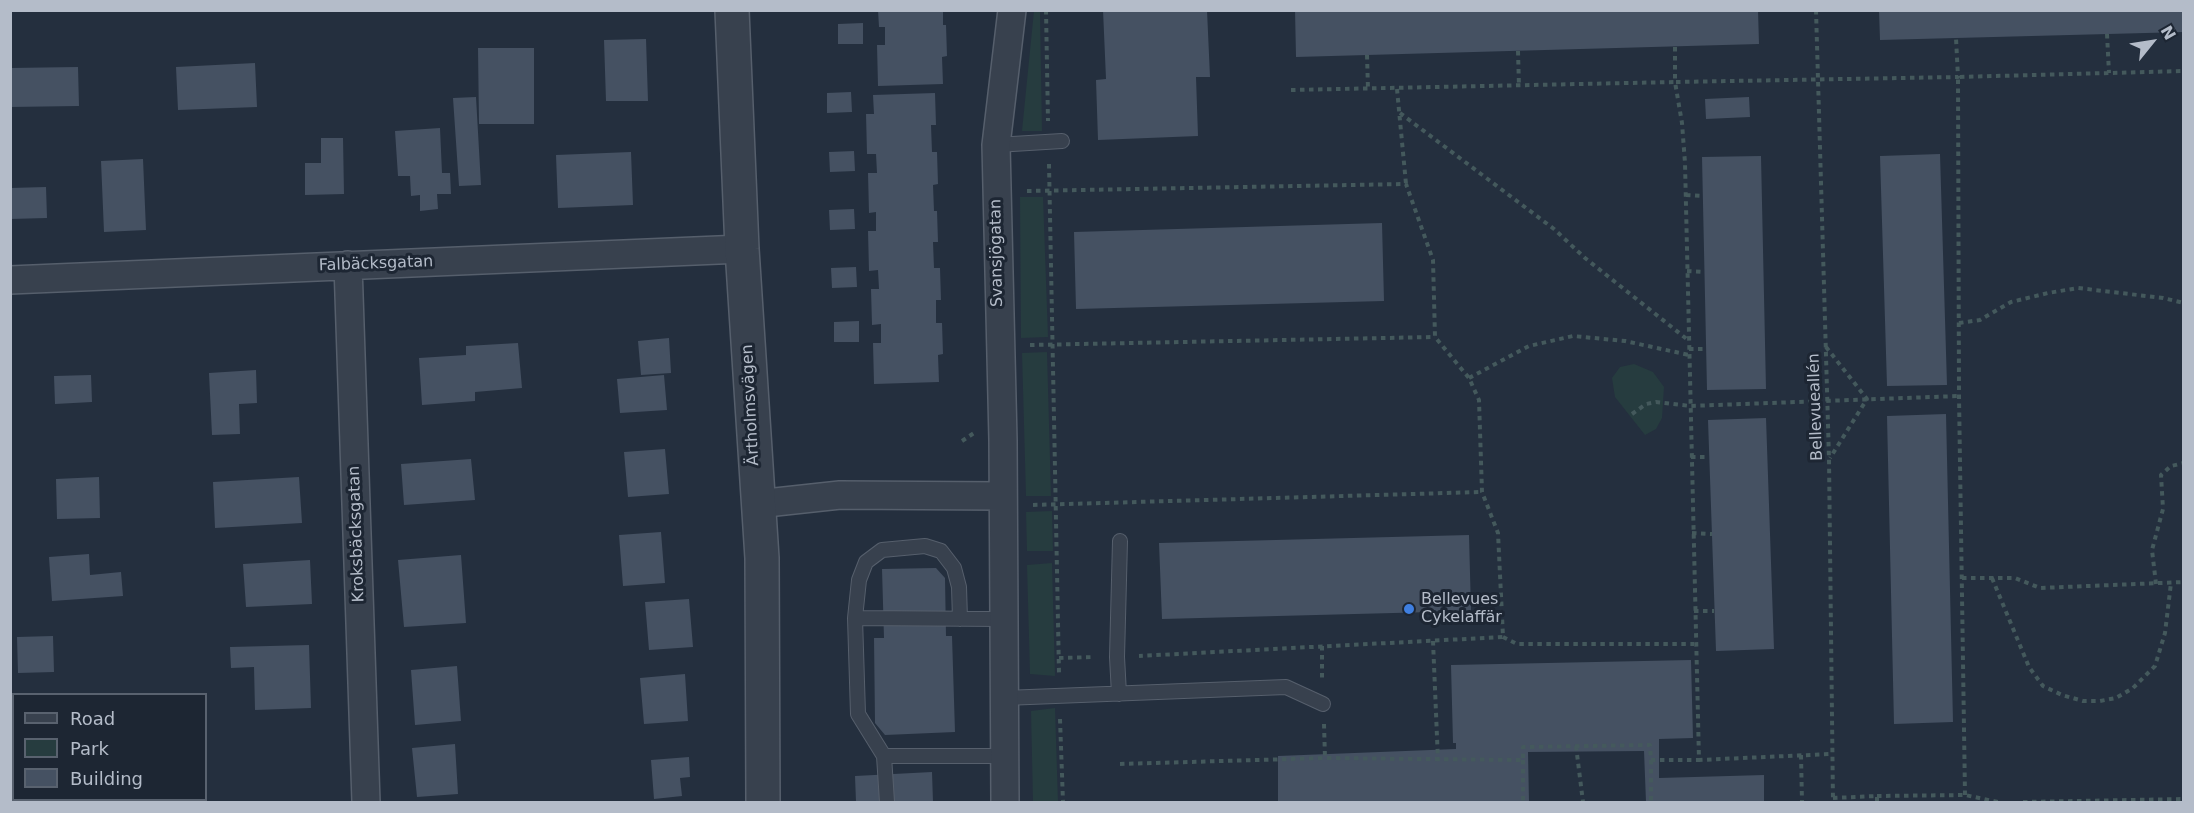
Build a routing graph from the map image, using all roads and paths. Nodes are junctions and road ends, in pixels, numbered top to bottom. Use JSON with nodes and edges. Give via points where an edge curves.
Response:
{"nodes":[{"id":1,"x":732,"y":10,"type":"edge"},
{"id":2,"x":1012,"y":10,"type":"edge"},
{"id":3,"x":1046,"y":10,"type":"edge"},
{"id":4,"x":1816,"y":10,"type":"edge"},
{"id":5,"x":2107,"y":34,"type":"dead end"},
{"id":6,"x":1956,"y":38,"type":"dead end"},
{"id":7,"x":1675,"y":47,"type":"dead end"},
{"id":8,"x":1518,"y":51,"type":"dead end"},
{"id":9,"x":1367,"y":55,"type":"dead end"},
{"id":10,"x":2184,"y":71,"type":"edge"},
{"id":11,"x":2109,"y":73,"type":"junction"},
{"id":12,"x":1958,"y":77,"type":"junction"},
{"id":13,"x":1818,"y":81,"type":"junction"},
{"id":14,"x":1675,"y":82,"type":"junction"},
{"id":15,"x":1519,"y":87,"type":"junction"},
{"id":16,"x":1368,"y":89,"type":"junction"},
{"id":17,"x":1397,"y":89,"type":"junction"},
{"id":18,"x":1291,"y":90,"type":"dead end"},
{"id":19,"x":1400,"y":113,"type":"junction"},
{"id":20,"x":1056,"y":141,"type":"junction"},
{"id":21,"x":996,"y":145,"type":"junction"},
{"id":22,"x":1406,"y":184,"type":"junction"},
{"id":23,"x":996,"y":191,"type":"junction"},
{"id":24,"x":1050,"y":191,"type":"junction"},
{"id":25,"x":1686,"y":195,"type":"junction"},
{"id":26,"x":1703,"y":196,"type":"dead end"},
{"id":27,"x":742,"y":249,"type":"junction"},
{"id":28,"x":348,"y":265,"type":"junction"},
{"id":29,"x":1687,"y":272,"type":"junction"},
{"id":30,"x":1705,"y":272,"type":"dead end"},
{"id":31,"x":10,"y":280,"type":"edge"},
{"id":32,"x":2184,"y":303,"type":"edge"},
{"id":33,"x":1959,"y":323,"type":"junction"},
{"id":34,"x":1435,"y":337,"type":"junction"},
{"id":35,"x":1688,"y":340,"type":"junction"},
{"id":36,"x":1053,"y":344,"type":"junction"},
{"id":37,"x":1826,"y":346,"type":"junction"},
{"id":38,"x":999,"y":347,"type":"junction"},
{"id":39,"x":1689,"y":349,"type":"junction"},
{"id":40,"x":1706,"y":349,"type":"dead end"},
{"id":41,"x":1689,"y":355,"type":"junction"},
{"id":42,"x":1469,"y":378,"type":"junction"},
{"id":43,"x":1959,"y":396,"type":"junction"},
{"id":44,"x":1867,"y":399,"type":"junction"},
{"id":45,"x":1828,"y":401,"type":"junction"},
{"id":46,"x":1690,"y":406,"type":"junction"},
{"id":47,"x":1632,"y":414,"type":"dead end"},
{"id":48,"x":1709,"y":457,"type":"dead end"},
{"id":49,"x":1691,"y":458,"type":"junction"},
{"id":50,"x":1829,"y":459,"type":"junction"},
{"id":51,"x":2184,"y":463,"type":"edge"},
{"id":52,"x":1482,"y":492,"type":"junction"},
{"id":53,"x":1002,"y":501,"type":"junction"},
{"id":54,"x":757,"y":504,"type":"junction"},
{"id":55,"x":1056,"y":504,"type":"junction"},
{"id":56,"x":1692,"y":533,"type":"junction"},
{"id":57,"x":1712,"y":534,"type":"dead end"},
{"id":58,"x":1120,"y":541,"type":"dead end"},
{"id":59,"x":1962,"y":578,"type":"junction"},
{"id":60,"x":1992,"y":578,"type":"junction"},
{"id":61,"x":2184,"y":582,"type":"edge"},
{"id":62,"x":2171,"y":583,"type":"junction"},
{"id":63,"x":2156,"y":584,"type":"junction"},
{"id":64,"x":1694,"y":611,"type":"junction"},
{"id":65,"x":1714,"y":611,"type":"dead end"},
{"id":66,"x":855,"y":618,"type":"junction"},
{"id":67,"x":960,"y":619,"type":"junction"},
{"id":68,"x":1004,"y":619,"type":"junction"},
{"id":69,"x":1503,"y":637,"type":"junction"},
{"id":70,"x":1433,"y":641,"type":"junction"},
{"id":71,"x":1694,"y":644,"type":"junction"},
{"id":72,"x":1117,"y":657,"type":"junction"},
{"id":73,"x":1059,"y":658,"type":"junction"},
{"id":74,"x":1119,"y":694,"type":"junction"},
{"id":75,"x":1060,"y":695,"type":"junction"},
{"id":76,"x":1004,"y":698,"type":"junction"},
{"id":77,"x":1323,"y":704,"type":"joint"},
{"id":78,"x":1576,"y":746,"type":"junction"},
{"id":79,"x":1831,"y":754,"type":"junction"},
{"id":80,"x":1801,"y":755,"type":"junction"},
{"id":81,"x":884,"y":756,"type":"junction"},
{"id":82,"x":1005,"y":756,"type":"junction"},
{"id":83,"x":1325,"y":758,"type":"junction"},
{"id":84,"x":1437,"y":760,"type":"junction"},
{"id":85,"x":1523,"y":760,"type":"junction"},
{"id":86,"x":1651,"y":760,"type":"junction"},
{"id":87,"x":1698,"y":760,"type":"junction"},
{"id":88,"x":1120,"y":764,"type":"dead end"},
{"id":89,"x":1965,"y":795,"type":"junction"},
{"id":90,"x":1877,"y":796,"type":"junction"},
{"id":91,"x":2184,"y":799,"type":"edge"},
{"id":92,"x":1833,"y":800,"type":"edge"},
{"id":93,"x":2143,"y":801,"type":"edge"},
{"id":94,"x":366,"y":802,"type":"edge"},
{"id":95,"x":763,"y":802,"type":"edge"},
{"id":96,"x":887,"y":802,"type":"edge"},
{"id":97,"x":1005,"y":802,"type":"edge"},
{"id":98,"x":1063,"y":802,"type":"edge"},
{"id":99,"x":1523,"y":802,"type":"edge"},
{"id":100,"x":1582,"y":802,"type":"edge"},
{"id":101,"x":1651,"y":802,"type":"edge"},
{"id":102,"x":1802,"y":802,"type":"edge"},
{"id":103,"x":1877,"y":802,"type":"edge"},
{"id":104,"x":1992,"y":802,"type":"edge"},
{"id":105,"x":1998,"y":802,"type":"edge"},
{"id":106,"x":2023,"y":802,"type":"edge"}],
"edges":[{"from":1,"to":27,"type":"street","name":"Ärtholmsvägen"},
{"from":2,"to":21,"type":"street","name":"Svansjögatan"},
{"from":3,"to":20,"type":"path"},
{"from":4,"to":13,"type":"path","name":"Bellevueallén"},
{"from":5,"to":11,"type":"path"},
{"from":6,"to":12,"type":"path"},
{"from":7,"to":14,"type":"path"},
{"from":8,"to":15,"type":"path"},
{"from":9,"to":16,"type":"path"},
{"from":10,"to":11,"type":"path"},
{"from":11,"to":12,"type":"path"},
{"from":12,"to":13,"type":"path"},
{"from":12,"to":33,"type":"path"},
{"from":13,"to":14,"type":"path"},
{"from":13,"to":37,"type":"path","name":"Bellevueallén"},
{"from":14,"to":15,"type":"path"},
{"from":14,"to":25,"type":"path"},
{"from":15,"to":17,"type":"path"},
{"from":16,"to":17,"type":"path"},
{"from":16,"to":18,"type":"path"},
{"from":17,"to":19,"type":"path"},
{"from":19,"to":22,"type":"path"},
{"from":19,"to":35,"type":"path","via":[[1554,229]]},
{"from":20,"to":21,"type":"lane"},
{"from":20,"to":24,"type":"path"},
{"from":21,"to":23,"type":"street","name":"Svansjögatan"},
{"from":22,"to":24,"type":"path"},
{"from":22,"to":34,"type":"path","via":[[1433,260]]},
{"from":23,"to":24,"type":"path"},
{"from":23,"to":38,"type":"street","name":"Svansjögatan"},
{"from":24,"to":36,"type":"path"},
{"from":25,"to":26,"type":"path"},
{"from":25,"to":29,"type":"path"},
{"from":27,"to":28,"type":"street","name":"Falbäcksgatan"},
{"from":27,"to":54,"type":"street","name":"Ärtholmsvägen"},
{"from":28,"to":31,"type":"street","name":"Falbäcksgatan"},
{"from":28,"to":94,"type":"street","name":"Kroksbäcksgatan"},
{"from":29,"to":30,"type":"path"},
{"from":29,"to":35,"type":"path"},
{"from":32,"to":33,"type":"path","via":[[2078,288],[2011,303],[1980,320]]},
{"from":33,"to":43,"type":"path"},
{"from":34,"to":36,"type":"path"},
{"from":34,"to":42,"type":"path"},
{"from":35,"to":39,"type":"path"},
{"from":36,"to":38,"type":"path"},
{"from":36,"to":55,"type":"path"},
{"from":37,"to":44,"type":"path"},
{"from":37,"to":45,"type":"path","name":"Bellevueallén"},
{"from":38,"to":53,"type":"street","name":"Svansjögatan"},
{"from":39,"to":40,"type":"path"},
{"from":39,"to":41,"type":"path"},
{"from":41,"to":42,"type":"path","via":[[1625,341],[1573,336],[1529,346]]},
{"from":41,"to":46,"type":"path"},
{"from":42,"to":52,"type":"path","via":[[1479,400]]},
{"from":43,"to":44,"type":"path"},
{"from":43,"to":59,"type":"path"},
{"from":44,"to":45,"type":"path"},
{"from":44,"to":50,"type":"path"},
{"from":45,"to":46,"type":"path"},
{"from":45,"to":50,"type":"path","name":"Bellevueallén"},
{"from":46,"to":47,"type":"path","via":[[1656,402]]},
{"from":46,"to":49,"type":"path"},
{"from":48,"to":49,"type":"path"},
{"from":49,"to":56,"type":"path"},
{"from":50,"to":79,"type":"path","name":"Bellevueallén"},
{"from":51,"to":63,"type":"path","via":[[2170,466],[2161,476],[2163,509],[2152,550]]},
{"from":52,"to":55,"type":"path"},
{"from":52,"to":69,"type":"path","via":[[1497,534]]},
{"from":53,"to":54,"type":"street","via":[[840,495]]},
{"from":53,"to":55,"type":"path"},
{"from":53,"to":68,"type":"street","name":"Svansjögatan"},
{"from":54,"to":95,"type":"street","name":"Ärtholmsvägen","via":[[762,558]]},
{"from":55,"to":73,"type":"path"},
{"from":56,"to":57,"type":"path"},
{"from":56,"to":64,"type":"path"},
{"from":58,"to":72,"type":"lane"},
{"from":59,"to":60,"type":"path"},
{"from":59,"to":89,"type":"path"},
{"from":60,"to":62,"type":"path","via":[[2029,667],[2043,686],[2083,701],[2116,698],[2133,688],[2155,666],[2165,633]]},
{"from":60,"to":63,"type":"path","via":[[2015,578],[2040,588]]},
{"from":61,"to":62,"type":"path"},
{"from":62,"to":63,"type":"path"},
{"from":64,"to":65,"type":"path"},
{"from":64,"to":71,"type":"path"},
{"from":66,"to":67,"type":"lane"},
{"from":66,"to":67,"type":"lane","via":[[859,580],[866,562],[882,550],[925,546],[941,552],[954,568]]},
{"from":66,"to":81,"type":"lane","via":[[858,714]]},
{"from":67,"to":68,"type":"lane"},
{"from":68,"to":76,"type":"street","name":"Svansjögatan"},
{"from":69,"to":70,"type":"path"},
{"from":69,"to":71,"type":"path","via":[[1517,644]]},
{"from":70,"to":72,"type":"path"},
{"from":70,"to":84,"type":"path"},
{"from":71,"to":87,"type":"path"},
{"from":72,"to":73,"type":"path"},
{"from":72,"to":74,"type":"lane"},
{"from":73,"to":75,"type":"path"},
{"from":74,"to":75,"type":"lane"},
{"from":74,"to":77,"type":"lane","via":[[1286,687]]},
{"from":75,"to":76,"type":"lane"},
{"from":75,"to":98,"type":"path"},
{"from":76,"to":82,"type":"street","name":"Svansjögatan"},
{"from":77,"to":83,"type":"path"},
{"from":78,"to":85,"type":"path","via":[[1523,747]]},
{"from":78,"to":86,"type":"path","via":[[1650,745]]},
{"from":78,"to":100,"type":"path"},
{"from":79,"to":80,"type":"path"},
{"from":79,"to":92,"type":"path","name":"Bellevueallén"},
{"from":80,"to":87,"type":"path"},
{"from":80,"to":102,"type":"path"},
{"from":81,"to":82,"type":"lane"},
{"from":81,"to":96,"type":"lane"},
{"from":82,"to":97,"type":"street","name":"Svansjögatan"},
{"from":83,"to":84,"type":"path"},
{"from":83,"to":88,"type":"path"},
{"from":84,"to":85,"type":"path"},
{"from":85,"to":99,"type":"path"},
{"from":86,"to":87,"type":"path"},
{"from":86,"to":101,"type":"path"},
{"from":89,"to":90,"type":"path"},
{"from":89,"to":104,"type":"path"},
{"from":90,"to":92,"type":"path"},
{"from":90,"to":103,"type":"path"},
{"from":91,"to":93,"type":"path"},
{"from":93,"to":106,"type":"path"},
{"from":104,"to":105,"type":"path"}]}
